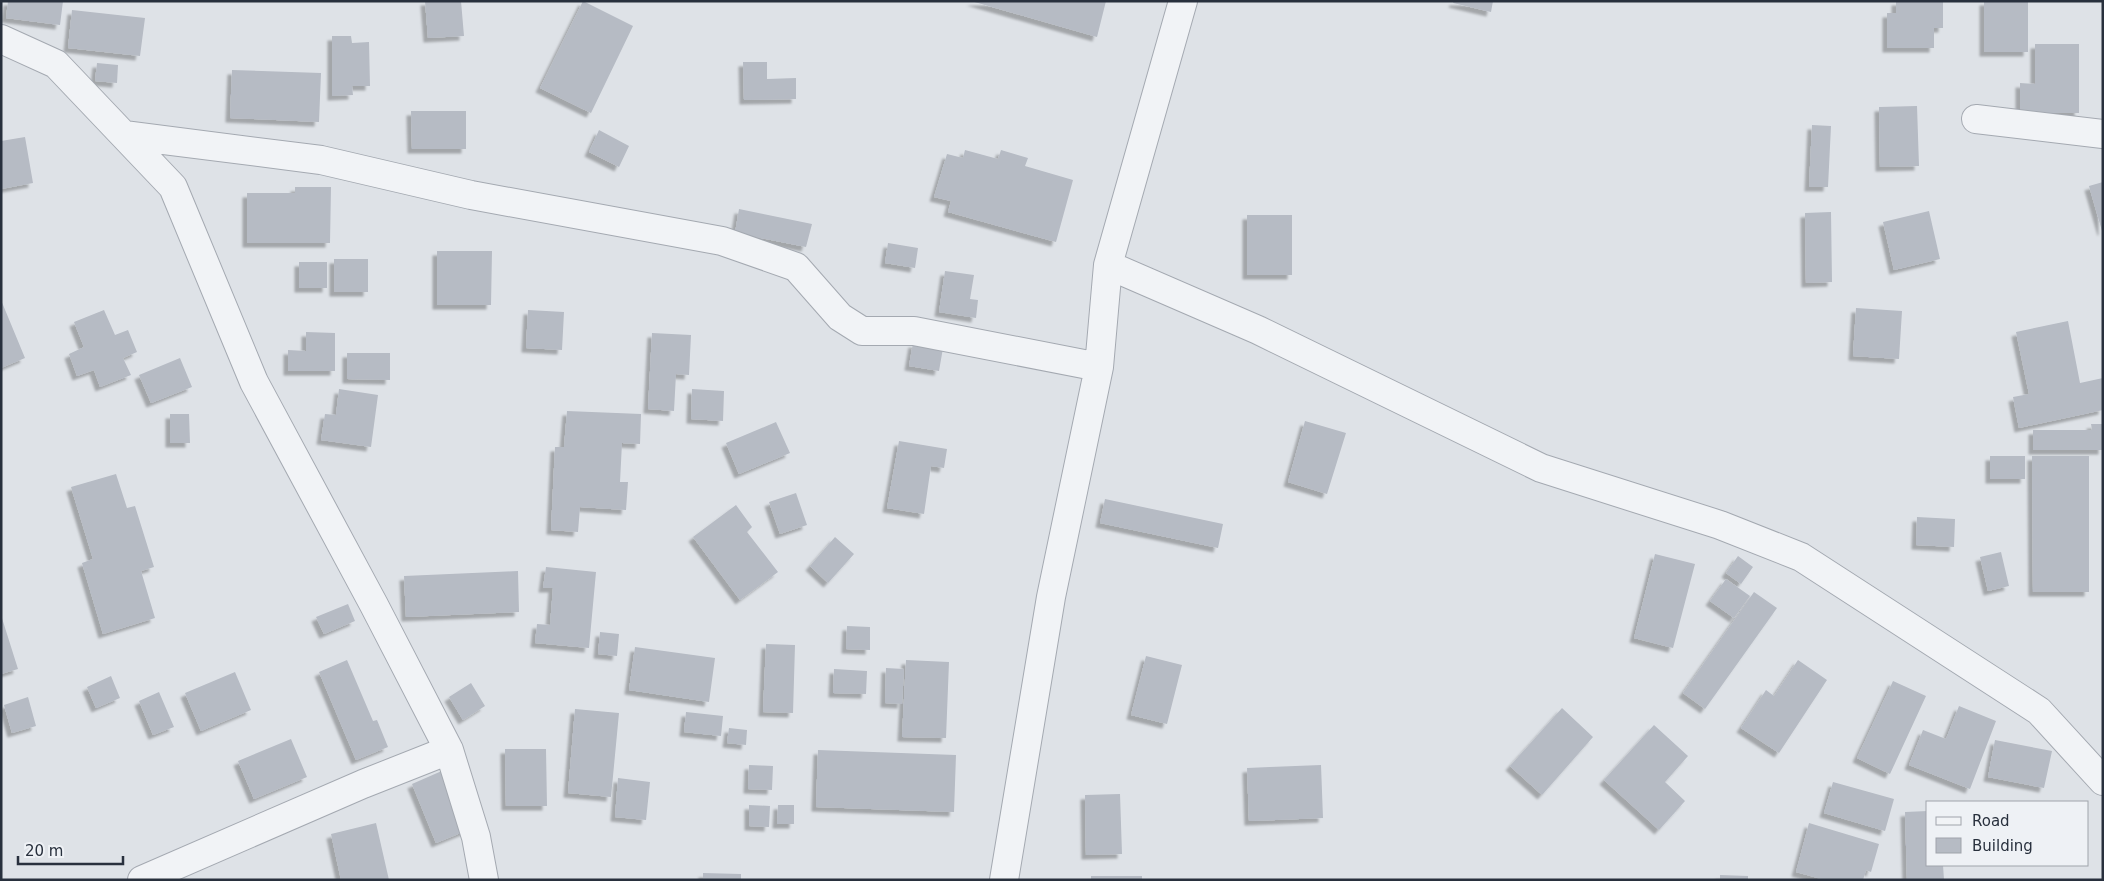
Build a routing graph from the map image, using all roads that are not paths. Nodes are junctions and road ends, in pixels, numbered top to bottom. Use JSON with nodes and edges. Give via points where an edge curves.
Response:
{"nodes":[{"id":1,"x":1183,"y":1,"type":"edge"},
{"id":2,"x":1,"y":39,"type":"edge"},
{"id":3,"x":1976,"y":119,"type":"dead end"},
{"id":4,"x":2103,"y":134,"type":"edge"},
{"id":5,"x":124,"y":135,"type":"junction"},
{"id":6,"x":1108,"y":266,"type":"junction"},
{"id":7,"x":1099,"y":367,"type":"junction"},
{"id":8,"x":449,"y":750,"type":"junction"},
{"id":9,"x":2103,"y":781,"type":"edge"},
{"id":10,"x":142,"y":880,"type":"edge"},
{"id":11,"x":484,"y":880,"type":"edge"},
{"id":12,"x":1004,"y":880,"type":"edge"}],
"edges":[{"from":1,"to":6,"type":"street"},
{"from":2,"to":5,"type":"street","via":[[56,64]]},
{"from":3,"to":4,"type":"street"},
{"from":5,"to":7,"type":"street","via":[[321,160],[470,196],[722,241],[796,267],[840,317],[862,331],[914,331]]},
{"from":5,"to":8,"type":"street","via":[[173,187],[254,382]]},
{"from":6,"to":7,"type":"street"},
{"from":6,"to":9,"type":"street","via":[[1258,330],[1541,468],[1720,525],[1800,557],[2039,711]]},
{"from":7,"to":12,"type":"street","via":[[1050,597]]},
{"from":8,"to":10,"type":"street"},
{"from":8,"to":11,"type":"street","via":[[476,837]]}]}
